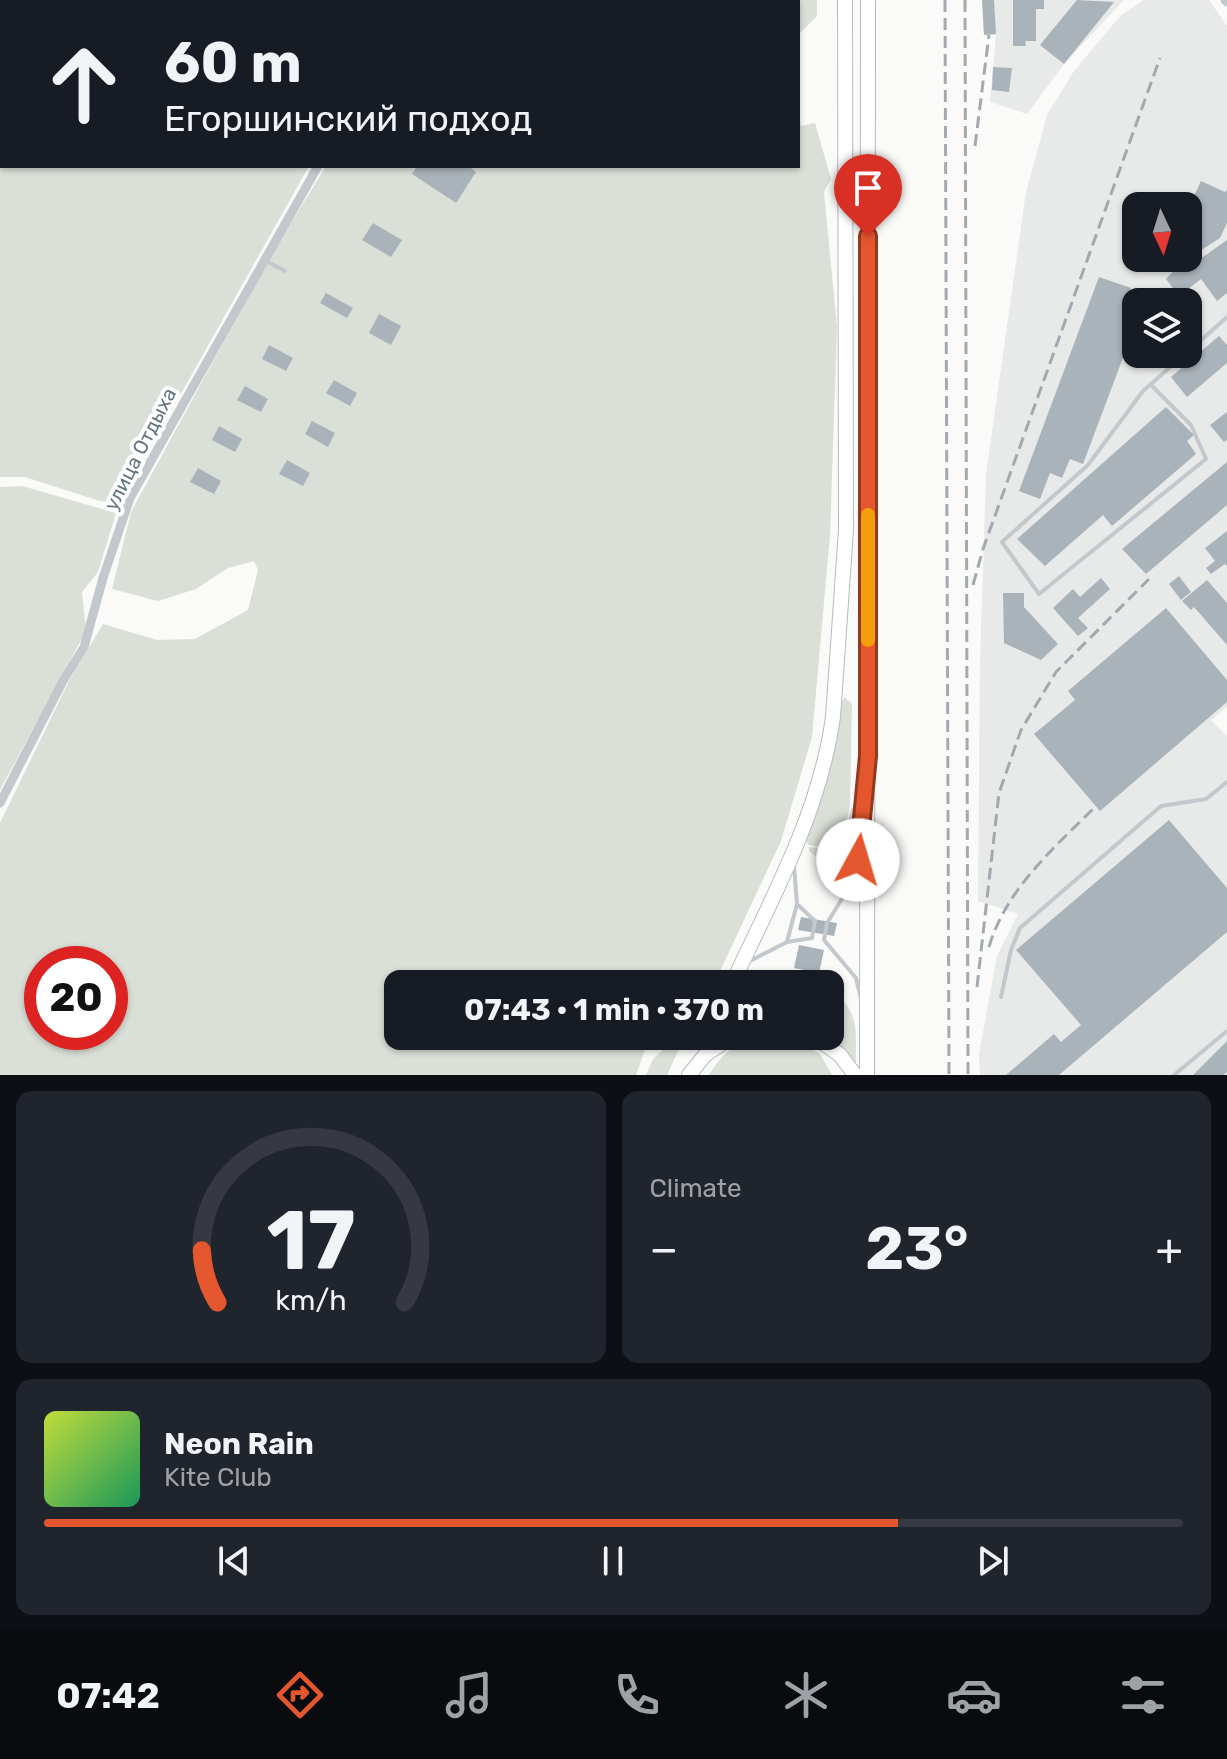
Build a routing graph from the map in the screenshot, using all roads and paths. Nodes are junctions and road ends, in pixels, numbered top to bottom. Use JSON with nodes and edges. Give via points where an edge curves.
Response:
{"nodes":[{"id":1,"x":845,"y":0,"type":"edge"},
{"id":2,"x":868,"y":0,"type":"edge"},
{"id":3,"x":317,"y":168,"type":"edge"},
{"id":4,"x":264,"y":260,"type":"junction"},
{"id":5,"x":285,"y":271,"type":"dead end"},
{"id":6,"x":1227,"y":317,"type":"edge"},
{"id":7,"x":1202,"y":340,"type":"edge"},
{"id":8,"x":1170,"y":368,"type":"edge"},
{"id":9,"x":1151,"y":385,"type":"junction"},
{"id":10,"x":868,"y":756,"type":"junction"},
{"id":11,"x":1227,"y":782,"type":"edge"},
{"id":12,"x":0,"y":803,"type":"edge"},
{"id":13,"x":807,"y":818,"type":"junction"},
{"id":14,"x":797,"y":904,"type":"junction"},
{"id":15,"x":787,"y":942,"type":"junction"},
{"id":16,"x":740,"y":966,"type":"junction"},
{"id":17,"x":738,"y":970,"type":"edge"},
{"id":18,"x":1001,"y":997,"type":"dead end"},
{"id":19,"x":867,"y":1016,"type":"junction"},
{"id":20,"x":1227,"y":1031,"type":"edge"},
{"id":21,"x":702,"y":1050,"type":"edge"},
{"id":22,"x":711,"y":1050,"type":"edge"},
{"id":23,"x":833,"y":1050,"type":"edge"},
{"id":24,"x":690,"y":1075,"type":"edge"},
{"id":25,"x":855,"y":1075,"type":"edge"},
{"id":26,"x":867,"y":1075,"type":"edge"},
{"id":27,"x":1174,"y":1075,"type":"edge"}],
"edges":[{"from":1,"to":13,"type":"main road","via":[[844,587],[829,746]]},
{"from":2,"to":10,"type":"main road"},
{"from":3,"to":4,"type":"street","name":"улица Отдыха"},
{"from":4,"to":5,"type":"lane"},
{"from":4,"to":12,"type":"street","name":"улица Отдыха","via":[[130,498],[84,647]]},
{"from":6,"to":7,"type":"lane"},
{"from":8,"to":9,"type":"lane"},
{"from":9,"to":9,"type":"lane","via":[[1088,465],[1002,542],[1039,594],[1206,459],[1191,425]]},
{"from":10,"to":19,"type":"main road"},
{"from":10,"to":19,"type":"lane","via":[[855,875],[827,923],[824,940],[856,978]]},
{"from":11,"to":18,"type":"lane","via":[[1206,799],[1161,806],[1020,928]]},
{"from":13,"to":14,"type":"lane","via":[[793,871]]},
{"from":13,"to":16,"type":"main road"},
{"from":14,"to":15,"type":"lane"},
{"from":14,"to":15,"type":"lane","via":[[815,921],[812,938]]},
{"from":15,"to":16,"type":"lane"},
{"from":16,"to":17,"type":"main road"},
{"from":19,"to":26,"type":"main road"},
{"from":20,"to":27,"type":"lane"},
{"from":21,"to":24,"type":"main road"},
{"from":22,"to":24,"type":"main road"},
{"from":23,"to":25,"type":"main road"}]}
